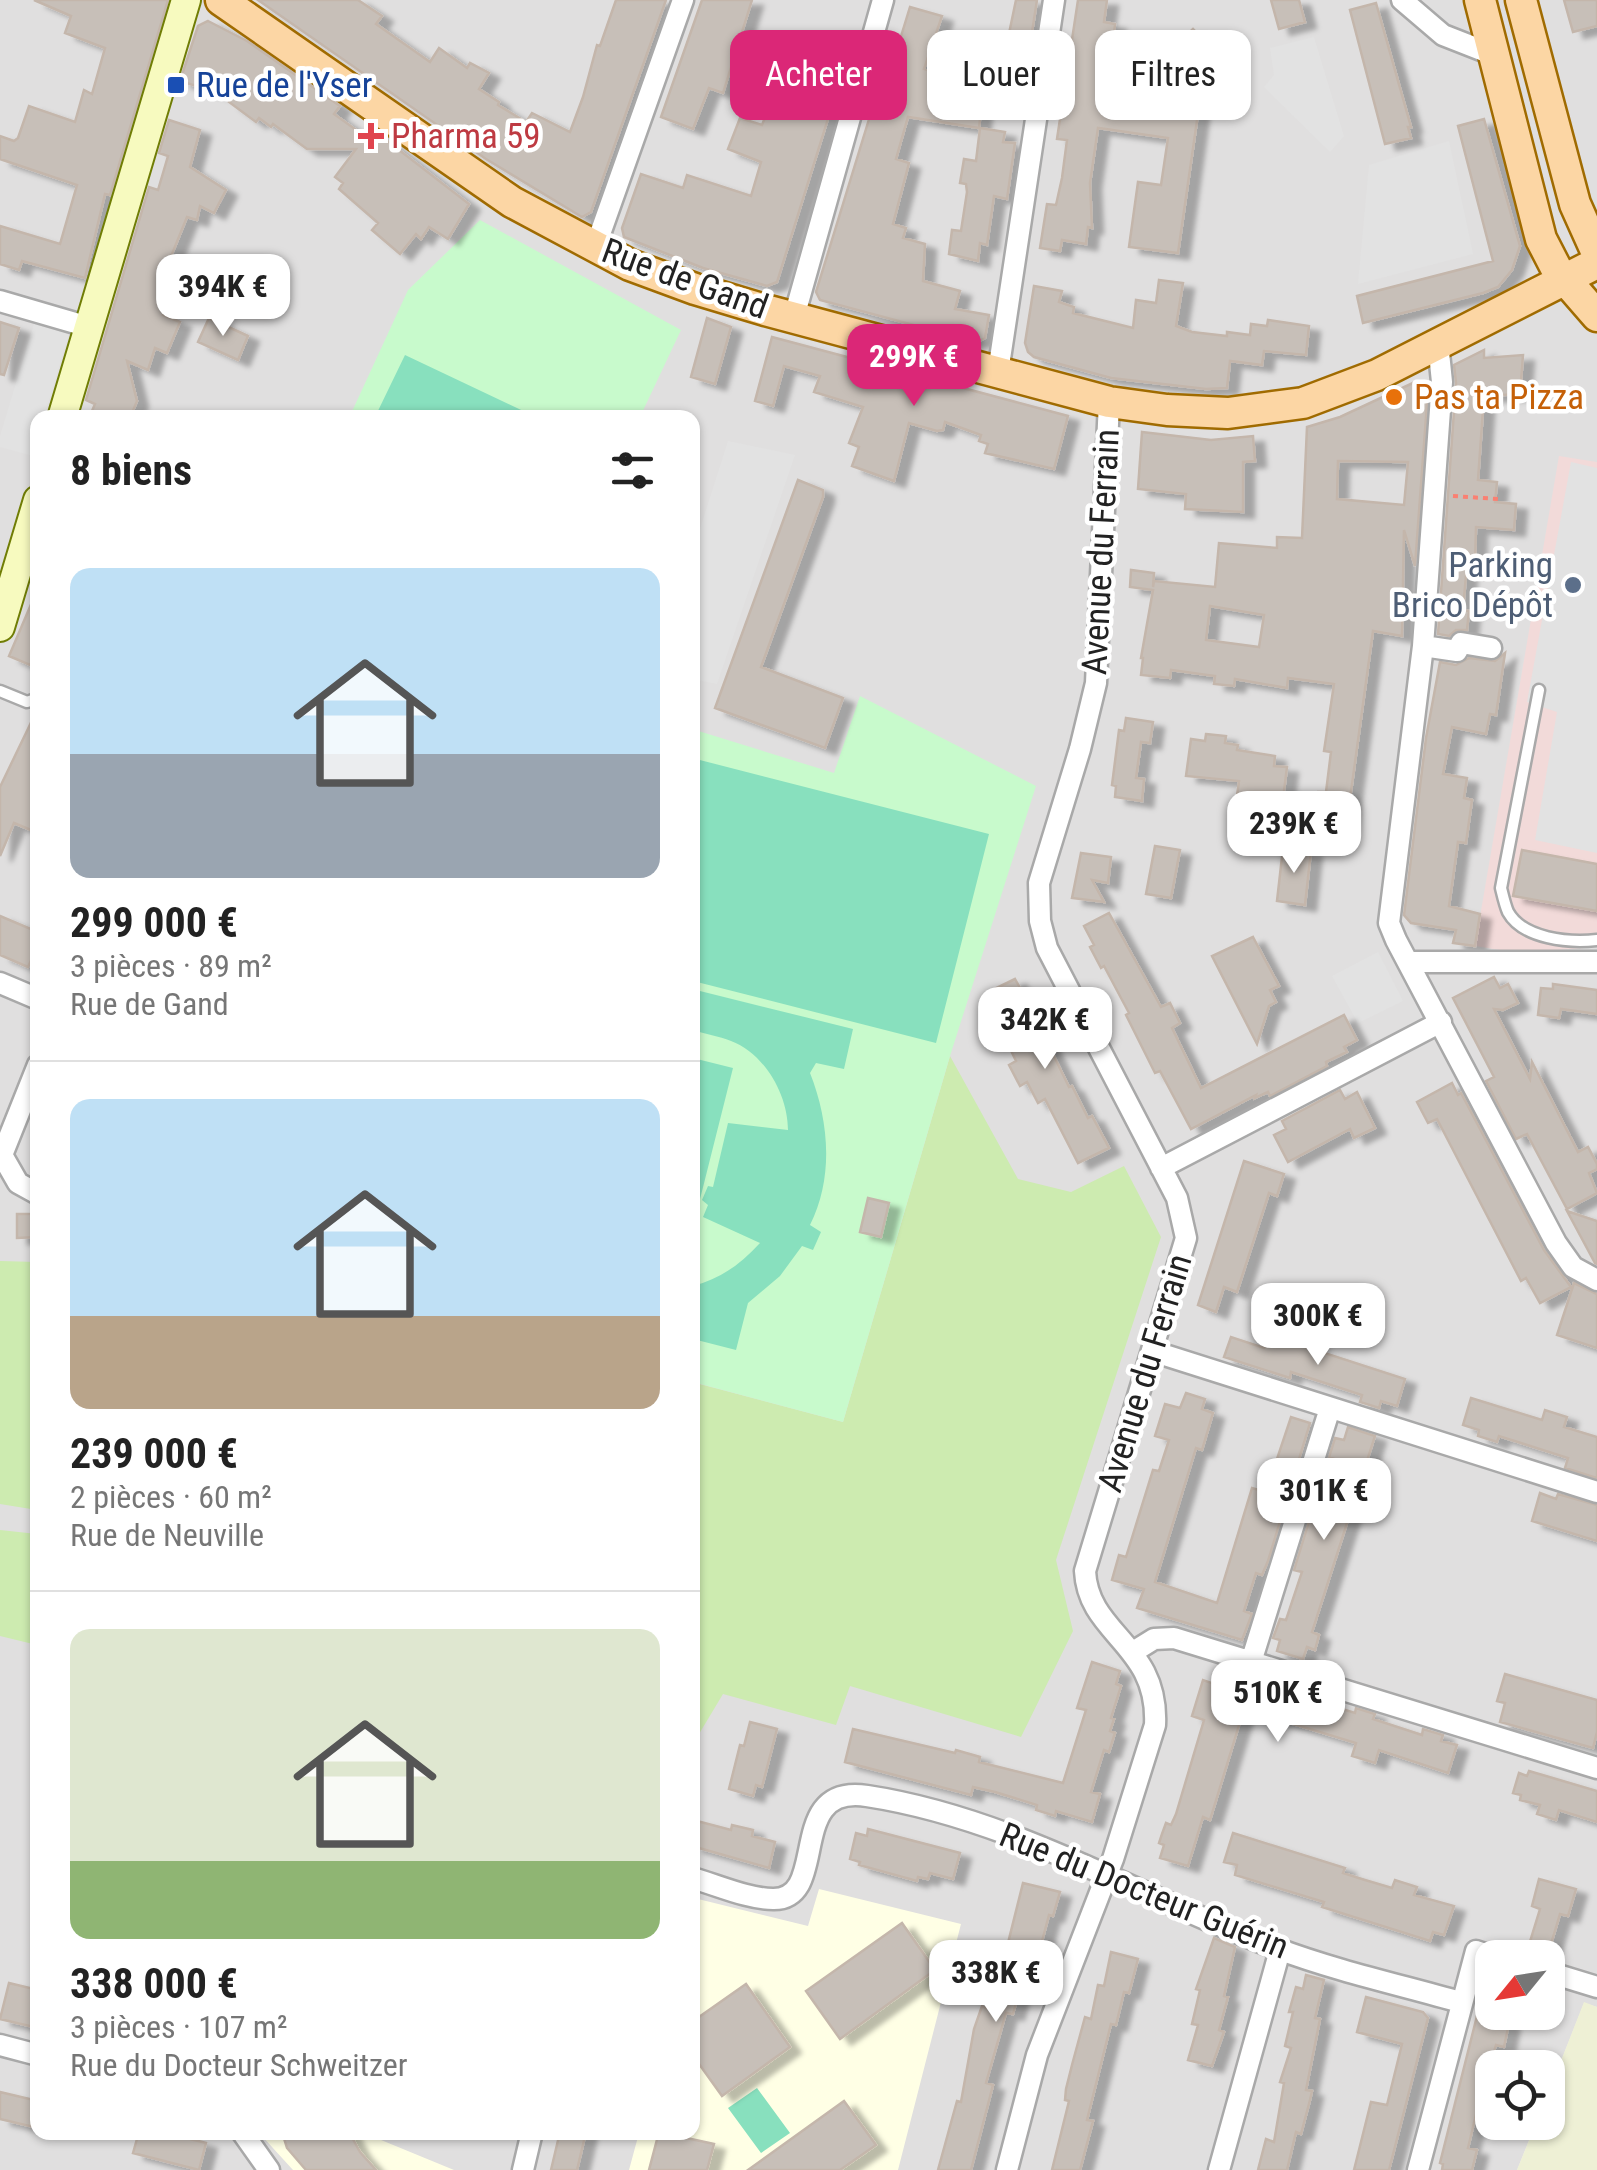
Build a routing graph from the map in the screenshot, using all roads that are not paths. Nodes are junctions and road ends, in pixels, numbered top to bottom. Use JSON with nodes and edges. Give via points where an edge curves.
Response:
{"nodes":[{"id":1,"x":186,"y":0,"type":"edge"},
{"id":2,"x":221,"y":0,"type":"edge"},
{"id":3,"x":683,"y":0,"type":"edge"},
{"id":4,"x":884,"y":0,"type":"edge"},
{"id":5,"x":1054,"y":0,"type":"edge"},
{"id":6,"x":1402,"y":0,"type":"edge"},
{"id":7,"x":1480,"y":0,"type":"edge"},
{"id":8,"x":1521,"y":0,"type":"edge"},
{"id":9,"x":1494,"y":55,"type":"junction"},
{"id":10,"x":595,"y":248,"type":"junction"},
{"id":11,"x":1597,"y":253,"type":"edge"},
{"id":12,"x":1597,"y":263,"type":"edge"},
{"id":13,"x":1564,"y":279,"type":"junction"},
{"id":14,"x":0,"y":300,"type":"edge"},
{"id":15,"x":1597,"y":316,"type":"edge"},
{"id":16,"x":794,"y":318,"type":"junction"},
{"id":17,"x":89,"y":327,"type":"junction"},
{"id":18,"x":1438,"y":343,"type":"junction"},
{"id":19,"x":998,"y":372,"type":"junction"},
{"id":20,"x":1109,"y":402,"type":"junction"},
{"id":21,"x":64,"y":410,"type":"edge"},
{"id":22,"x":30,"y":526,"type":"edge"},
{"id":23,"x":0,"y":626,"type":"edge"},
{"id":24,"x":1424,"y":646,"type":"junction"},
{"id":25,"x":1491,"y":648,"type":"dead end"},
{"id":26,"x":1538,"y":690,"type":"dead end"},
{"id":27,"x":0,"y":691,"type":"edge"},
{"id":28,"x":30,"y":701,"type":"edge"},
{"id":29,"x":1597,"y":940,"type":"edge"},
{"id":30,"x":1409,"y":962,"type":"junction"},
{"id":31,"x":1597,"y":962,"type":"edge"},
{"id":32,"x":0,"y":984,"type":"edge"},
{"id":33,"x":30,"y":996,"type":"edge"},
{"id":34,"x":1441,"y":1022,"type":"junction"},
{"id":35,"x":30,"y":1085,"type":"edge"},
{"id":36,"x":1162,"y":1168,"type":"junction"},
{"id":37,"x":30,"y":1190,"type":"edge"},
{"id":38,"x":1597,"y":1280,"type":"edge"},
{"id":39,"x":1152,"y":1351,"type":"junction"},
{"id":40,"x":1330,"y":1408,"type":"junction"},
{"id":41,"x":1597,"y":1492,"type":"edge"},
{"id":42,"x":1133,"y":1652,"type":"junction"},
{"id":43,"x":1252,"y":1662,"type":"junction"},
{"id":44,"x":1597,"y":1768,"type":"edge"},
{"id":45,"x":1106,"y":1876,"type":"junction"},
{"id":46,"x":700,"y":1880,"type":"edge"},
{"id":47,"x":1280,"y":1950,"type":"junction"},
{"id":48,"x":1475,"y":1954,"type":"edge"},
{"id":49,"x":1565,"y":1977,"type":"edge"},
{"id":50,"x":1597,"y":1987,"type":"edge"},
{"id":51,"x":1460,"y":2002,"type":"junction"},
{"id":52,"x":0,"y":2045,"type":"edge"},
{"id":53,"x":30,"y":2053,"type":"edge"},
{"id":54,"x":248,"y":2140,"type":"edge"},
{"id":55,"x":530,"y":2140,"type":"edge"},
{"id":56,"x":269,"y":2170,"type":"edge"},
{"id":57,"x":523,"y":2170,"type":"edge"},
{"id":58,"x":1007,"y":2170,"type":"edge"},
{"id":59,"x":1219,"y":2170,"type":"edge"},
{"id":60,"x":1418,"y":2170,"type":"edge"}],
"edges":[{"from":1,"to":17,"type":"main road"},
{"from":2,"to":10,"type":"main road","name":"Rue de Gand","via":[[492,189]]},
{"from":3,"to":10,"type":"street"},
{"from":4,"to":16,"type":"street"},
{"from":5,"to":19,"type":"street"},
{"from":6,"to":9,"type":"street","via":[[1443,35]]},
{"from":7,"to":9,"type":"main road"},
{"from":8,"to":11,"type":"main road","via":[[1575,204]]},
{"from":9,"to":13,"type":"main road","via":[[1541,239]]},
{"from":10,"to":16,"type":"main road","name":"Rue de Gand","via":[[672,282]]},
{"from":12,"to":13,"type":"main road","name":"Rue de Gand"},
{"from":13,"to":15,"type":"main road"},
{"from":13,"to":18,"type":"main road","name":"Rue de Gand"},
{"from":14,"to":17,"type":"street"},
{"from":16,"to":19,"type":"main road","name":"Rue de Gand"},
{"from":17,"to":21,"type":"main road"},
{"from":18,"to":20,"type":"main road","name":"Rue de Gand","via":[[1356,384],[1284,407],[1185,412]]},
{"from":18,"to":24,"type":"street","via":[[1442,382]]},
{"from":19,"to":20,"type":"main road","name":"Rue de Gand"},
{"from":20,"to":36,"type":"street","name":"Avenue du Ferrain","via":[[1096,683],[1041,870],[1038,908],[1053,962]]},
{"from":22,"to":23,"type":"main road"},
{"from":24,"to":25,"type":"street"},
{"from":24,"to":30,"type":"street","via":[[1389,912],[1392,934]]},
{"from":26,"to":29,"type":"lane","via":[[1500,888],[1509,914],[1529,933]]},
{"from":27,"to":28,"type":"lane"},
{"from":30,"to":31,"type":"street"},
{"from":30,"to":34,"type":"street"},
{"from":32,"to":33,"type":"street"},
{"from":34,"to":36,"type":"street"},
{"from":34,"to":38,"type":"street","via":[[1556,1243],[1573,1266]]},
{"from":35,"to":37,"type":"street","via":[[2,1155],[18,1183]]},
{"from":36,"to":39,"type":"street","name":"Avenue du Ferrain","via":[[1186,1238]]},
{"from":39,"to":40,"type":"street"},
{"from":39,"to":42,"type":"street","name":"Avenue du Ferrain","via":[[1085,1572],[1096,1609]]},
{"from":40,"to":41,"type":"street"},
{"from":40,"to":43,"type":"street"},
{"from":42,"to":43,"type":"street","via":[[1174,1638]]},
{"from":42,"to":45,"type":"street","name":"Avenue du Ferrain","via":[[1153,1690],[1154,1726]]},
{"from":43,"to":44,"type":"street"},
{"from":45,"to":46,"type":"street","name":"Rue du Docteur Guérin","via":[[985,1825],[866,1796],[836,1797],[820,1811],[802,1877],[791,1893],[775,1899]]},
{"from":45,"to":47,"type":"street","name":"Rue du Docteur Guérin"},
{"from":45,"to":58,"type":"street","name":"Avenue du Ferrain","via":[[1037,2055]]},
{"from":47,"to":51,"type":"street","name":"Rue du Docteur Guérin"},
{"from":47,"to":59,"type":"street"},
{"from":48,"to":51,"type":"street"},
{"from":49,"to":50,"type":"street"},
{"from":51,"to":60,"type":"street"},
{"from":52,"to":53,"type":"street"},
{"from":54,"to":56,"type":"street"},
{"from":55,"to":57,"type":"street"}]}
